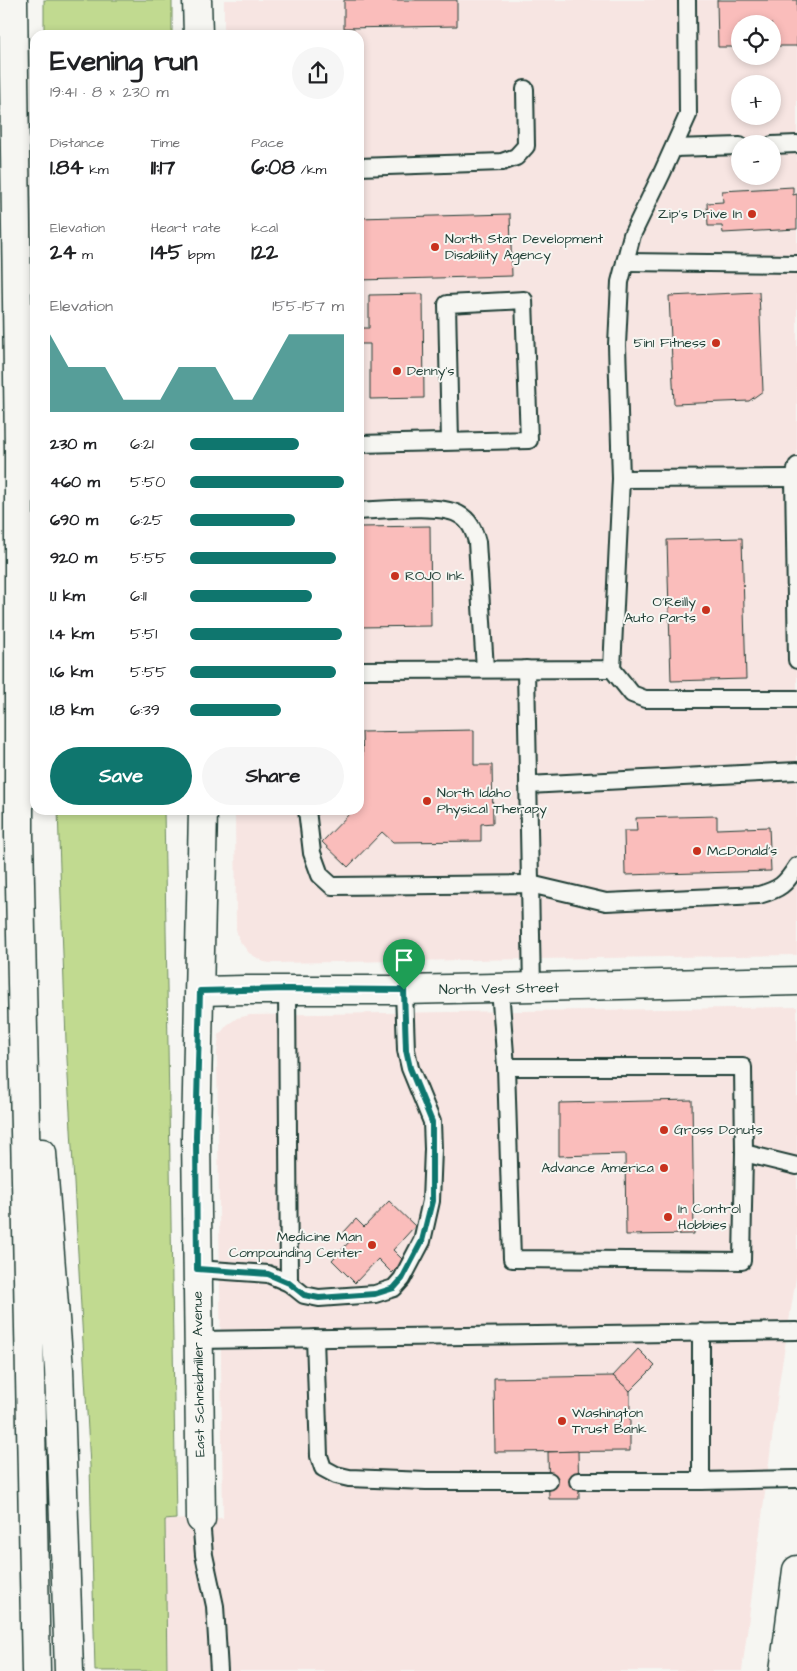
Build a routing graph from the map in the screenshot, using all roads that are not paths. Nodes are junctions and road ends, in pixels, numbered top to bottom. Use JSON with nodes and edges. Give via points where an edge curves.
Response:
{"nodes":[{"id":1,"x":13,"y":0,"type":"edge"},
{"id":2,"x":197,"y":0,"type":"edge"},
{"id":3,"x":686,"y":0,"type":"edge"},
{"id":4,"x":198,"y":30,"type":"edge"},
{"id":5,"x":525,"y":89,"type":"dead end"},
{"id":6,"x":797,"y":144,"type":"edge"},
{"id":7,"x":781,"y":145,"type":"edge"},
{"id":8,"x":731,"y":146,"type":"edge"},
{"id":9,"x":674,"y":148,"type":"junction"},
{"id":10,"x":364,"y":166,"type":"edge"},
{"id":11,"x":625,"y":262,"type":"junction"},
{"id":12,"x":797,"y":264,"type":"edge"},
{"id":13,"x":450,"y":442,"type":"junction"},
{"id":14,"x":364,"y":444,"type":"edge"},
{"id":15,"x":796,"y":472,"type":"edge"},
{"id":16,"x":621,"y":480,"type":"junction"},
{"id":17,"x":364,"y":511,"type":"edge"},
{"id":18,"x":797,"y":660,"type":"edge"},
{"id":19,"x":484,"y":669,"type":"junction"},
{"id":20,"x":526,"y":669,"type":"junction"},
{"id":21,"x":612,"y":669,"type":"junction"},
{"id":22,"x":364,"y":670,"type":"edge"},
{"id":23,"x":797,"y":699,"type":"edge"},
{"id":24,"x":797,"y":771,"type":"edge"},
{"id":25,"x":528,"y":785,"type":"junction"},
{"id":26,"x":203,"y":815,"type":"edge"},
{"id":27,"x":308,"y":815,"type":"edge"},
{"id":28,"x":19,"y":835,"type":"junction"},
{"id":29,"x":797,"y":866,"type":"edge"},
{"id":30,"x":530,"y":884,"type":"junction"},
{"id":31,"x":797,"y":982,"type":"edge"},
{"id":32,"x":532,"y":988,"type":"junction"},
{"id":33,"x":287,"y":989,"type":"junction"},
{"id":34,"x":500,"y":989,"type":"junction"},
{"id":35,"x":404,"y":990,"type":"junction"},
{"id":36,"x":200,"y":991,"type":"junction"},
{"id":37,"x":506,"y":1068,"type":"junction"},
{"id":38,"x":744,"y":1153,"type":"junction"},
{"id":39,"x":797,"y":1166,"type":"edge"},
{"id":40,"x":197,"y":1269,"type":"junction"},
{"id":41,"x":289,"y":1283,"type":"junction"},
{"id":42,"x":797,"y":1331,"type":"edge"},
{"id":43,"x":701,"y":1332,"type":"junction"},
{"id":44,"x":314,"y":1338,"type":"junction"},
{"id":45,"x":198,"y":1340,"type":"junction"},
{"id":46,"x":797,"y":1479,"type":"edge"},
{"id":47,"x":549,"y":1480,"type":"dead end"},
{"id":48,"x":578,"y":1481,"type":"dead end"},
{"id":49,"x":701,"y":1481,"type":"junction"},
{"id":50,"x":201,"y":1519,"type":"joint"},
{"id":51,"x":797,"y":1574,"type":"edge"},
{"id":52,"x":36,"y":1671,"type":"edge"},
{"id":53,"x":69,"y":1671,"type":"edge"},
{"id":54,"x":219,"y":1671,"type":"edge"},
{"id":55,"x":784,"y":1671,"type":"edge"}],
"edges":[{"from":1,"to":28,"type":"main road","via":[[19,450]]},
{"from":2,"to":4,"type":"main road"},
{"from":3,"to":9,"type":"lane","via":[[688,115]]},
{"from":5,"to":10,"type":"lane","via":[[526,146],[516,158],[502,162]]},
{"from":6,"to":7,"type":"lane"},
{"from":8,"to":9,"type":"lane"},
{"from":9,"to":11,"type":"lane","via":[[632,235]]},
{"from":11,"to":12,"type":"lane"},
{"from":11,"to":16,"type":"lane","via":[[620,282],[617,346]]},
{"from":13,"to":13,"type":"lane","via":[[529,440],[524,300],[447,304]]},
{"from":13,"to":14,"type":"lane"},
{"from":15,"to":16,"type":"lane"},
{"from":15,"to":18,"type":"lane"},
{"from":16,"to":21,"type":"lane"},
{"from":17,"to":19,"type":"lane","via":[[430,508],[458,514],[472,526],[478,542]]},
{"from":19,"to":20,"type":"lane"},
{"from":19,"to":22,"type":"lane"},
{"from":20,"to":21,"type":"lane"},
{"from":20,"to":25,"type":"lane"},
{"from":21,"to":23,"type":"lane","via":[[632,694],[644,699]]},
{"from":24,"to":25,"type":"lane"},
{"from":25,"to":30,"type":"lane"},
{"from":26,"to":36,"type":"main road","name":"East Schneidmiller Avenue"},
{"from":27,"to":30,"type":"lane","via":[[312,853],[320,875],[332,886]]},
{"from":28,"to":52,"type":"main road"},
{"from":28,"to":53,"type":"main road","via":[[58,1369]]},
{"from":29,"to":30,"type":"lane","via":[[777,890],[759,895],[606,902]]},
{"from":30,"to":32,"type":"lane"},
{"from":31,"to":32,"type":"main road","name":"North Vest Street"},
{"from":32,"to":34,"type":"main road","name":"North Vest Street"},
{"from":33,"to":35,"type":"main road","name":"North Vest Street"},
{"from":33,"to":36,"type":"main road","name":"North Vest Street"},
{"from":33,"to":41,"type":"lane"},
{"from":34,"to":35,"type":"main road","name":"North Vest Street"},
{"from":34,"to":37,"type":"lane"},
{"from":35,"to":41,"type":"lane","via":[[406,1050],[432,1122],[432,1201],[422,1241],[402,1279],[394,1288],[375,1294],[319,1298],[304,1295]]},
{"from":36,"to":40,"type":"main road","name":"East Schneidmiller Avenue"},
{"from":37,"to":38,"type":"lane","via":[[743,1067]]},
{"from":37,"to":38,"type":"lane","via":[[512,1259],[742,1261]]},
{"from":38,"to":39,"type":"lane"},
{"from":40,"to":41,"type":"lane","via":[[268,1274]]},
{"from":40,"to":45,"type":"main road","name":"East Schneidmiller Avenue"},
{"from":42,"to":43,"type":"lane"},
{"from":43,"to":44,"type":"lane"},
{"from":43,"to":49,"type":"lane"},
{"from":44,"to":45,"type":"lane"},
{"from":44,"to":47,"type":"lane","via":[[319,1456],[323,1468],[349,1478]]},
{"from":45,"to":50,"type":"main road","name":"East Schneidmiller Avenue"},
{"from":46,"to":49,"type":"lane"},
{"from":48,"to":49,"type":"lane"},
{"from":50,"to":54,"type":"lane","via":[[204,1555],[215,1606]]},
{"from":51,"to":55,"type":"main road"}]}
